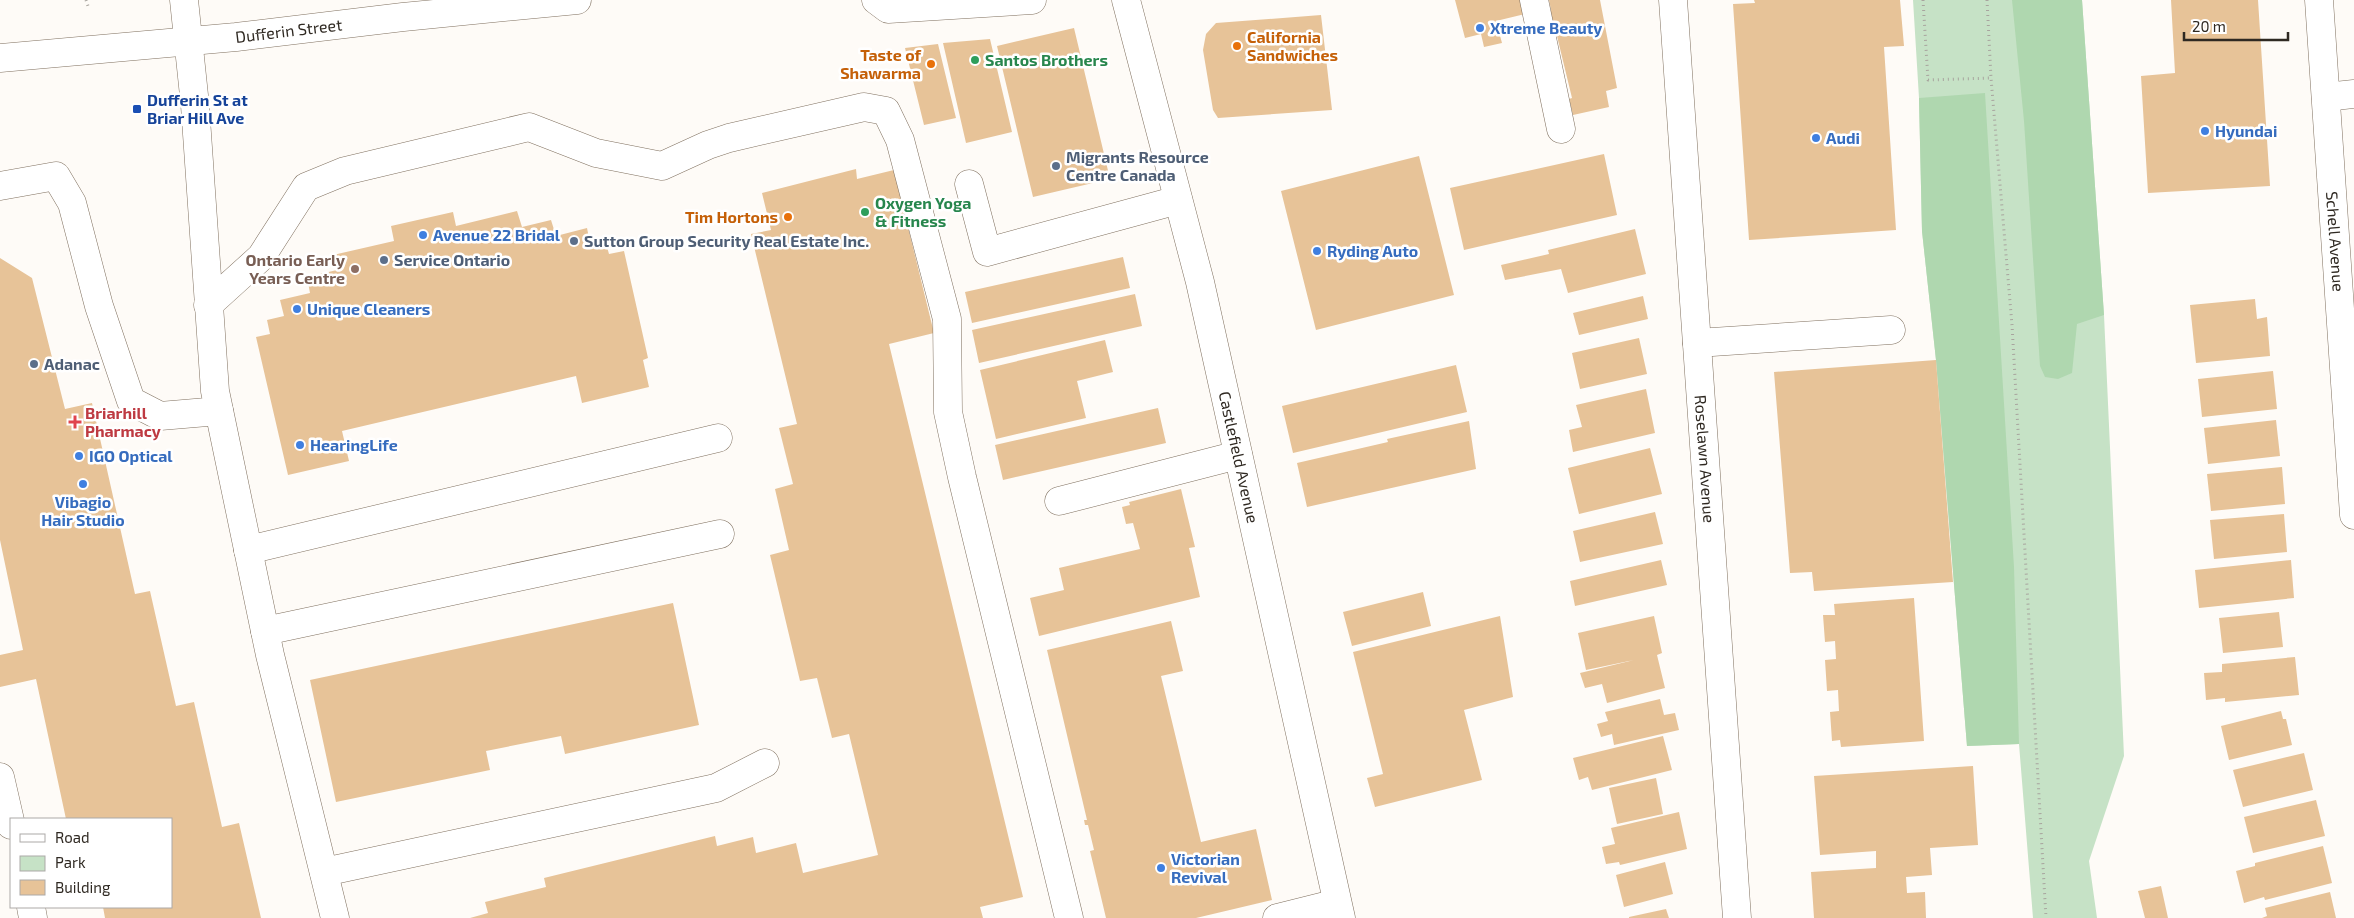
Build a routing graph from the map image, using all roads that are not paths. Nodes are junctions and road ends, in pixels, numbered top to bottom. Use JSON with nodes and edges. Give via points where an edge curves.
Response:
{"nodes":[{"id":1,"x":184,"y":0,"type":"edge"},
{"id":2,"x":577,"y":0,"type":"edge"},
{"id":3,"x":876,"y":0,"type":"edge"},
{"id":4,"x":1032,"y":0,"type":"edge"},
{"id":5,"x":1126,"y":0,"type":"edge"},
{"id":6,"x":1534,"y":0,"type":"edge"},
{"id":7,"x":1673,"y":0,"type":"edge"},
{"id":8,"x":2318,"y":0,"type":"edge"},
{"id":9,"x":188,"y":42,"type":"junction"},
{"id":10,"x":0,"y":58,"type":"edge"},
{"id":11,"x":2354,"y":94,"type":"edge"},
{"id":12,"x":2326,"y":97,"type":"junction"},
{"id":13,"x":1561,"y":128,"type":"dead end"},
{"id":14,"x":969,"y":184,"type":"dead end"},
{"id":15,"x":0,"y":186,"type":"edge"},
{"id":16,"x":1178,"y":200,"type":"junction"},
{"id":17,"x":208,"y":305,"type":"junction"},
{"id":18,"x":1891,"y":330,"type":"dead end"},
{"id":19,"x":1697,"y":343,"type":"junction"},
{"id":20,"x":219,"y":411,"type":"junction"},
{"id":21,"x":718,"y":438,"type":"dead end"},
{"id":22,"x":1238,"y":455,"type":"junction"},
{"id":23,"x":1059,"y":500,"type":"dead end"},
{"id":24,"x":2354,"y":514,"type":"edge"},
{"id":25,"x":720,"y":534,"type":"dead end"},
{"id":26,"x":248,"y":550,"type":"junction"},
{"id":27,"x":265,"y":631,"type":"junction"},
{"id":28,"x":765,"y":762,"type":"dead end"},
{"id":29,"x":0,"y":777,"type":"edge"},
{"id":30,"x":10,"y":820,"type":"edge"},
{"id":31,"x":324,"y":872,"type":"junction"},
{"id":32,"x":1339,"y":911,"type":"edge"},
{"id":33,"x":335,"y":918,"type":"edge"},
{"id":34,"x":1069,"y":918,"type":"edge"},
{"id":35,"x":1276,"y":918,"type":"edge"},
{"id":36,"x":1737,"y":918,"type":"edge"}],
"edges":[{"from":1,"to":9,"type":"street"},
{"from":2,"to":9,"type":"street","name":"Dufferin Street"},
{"from":3,"to":4,"type":"street","via":[[888,9]]},
{"from":5,"to":16,"type":"street","name":"Castlefield Avenue"},
{"from":6,"to":13,"type":"street"},
{"from":7,"to":19,"type":"street","name":"Roselawn Avenue"},
{"from":8,"to":12,"type":"street","name":"Schell Avenue"},
{"from":9,"to":10,"type":"street","name":"Dufferin Street"},
{"from":9,"to":17,"type":"street"},
{"from":11,"to":12,"type":"street"},
{"from":12,"to":24,"type":"street","name":"Schell Avenue"},
{"from":14,"to":16,"type":"street","via":[[987,252]]},
{"from":15,"to":20,"type":"street","via":[[56,176],[72,203],[99,306],[132,401],[160,416]]},
{"from":16,"to":22,"type":"street","name":"Castlefield Avenue","via":[[1200,282]]},
{"from":17,"to":20,"type":"street","via":[[214,391]]},
{"from":17,"to":34,"type":"street","via":[[261,257],[306,187],[345,171],[529,127],[596,153],[662,166],[730,138],[864,106],[886,111],[900,140],[947,319],[948,412]]},
{"from":18,"to":19,"type":"street"},
{"from":19,"to":36,"type":"street","name":"Roselawn Avenue"},
{"from":20,"to":26,"type":"street"},
{"from":21,"to":26,"type":"street"},
{"from":22,"to":23,"type":"street"},
{"from":22,"to":32,"type":"street","name":"Castlefield Avenue"},
{"from":25,"to":27,"type":"street"},
{"from":26,"to":27,"type":"street"},
{"from":27,"to":31,"type":"street"},
{"from":28,"to":31,"type":"street","via":[[716,788]]},
{"from":29,"to":30,"type":"street"},
{"from":31,"to":33,"type":"street"},
{"from":32,"to":35,"type":"street"}]}
